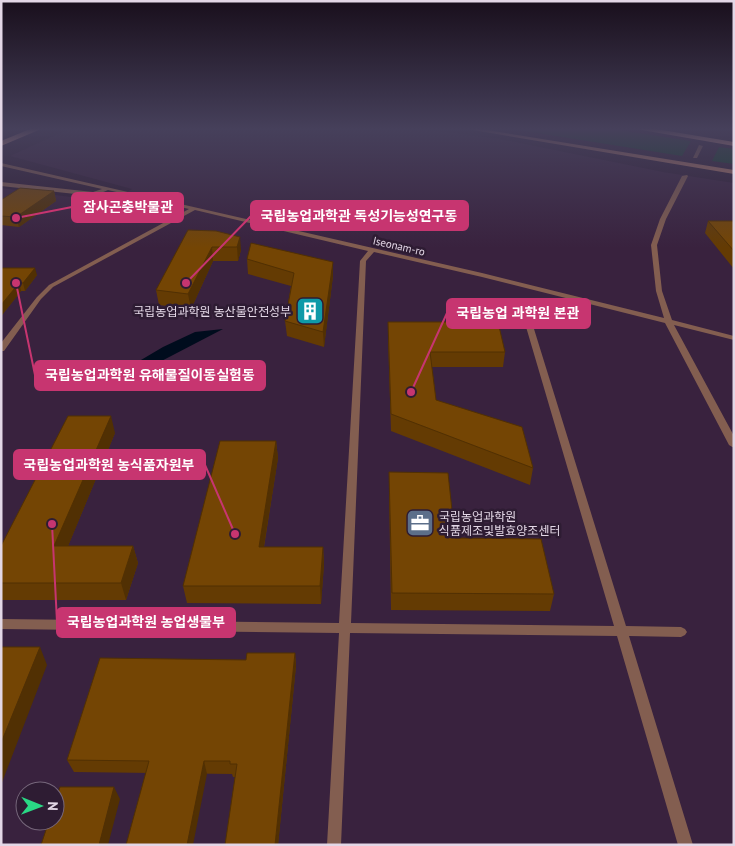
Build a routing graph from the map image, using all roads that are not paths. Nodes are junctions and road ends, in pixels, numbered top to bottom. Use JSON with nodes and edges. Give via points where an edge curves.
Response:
{"nodes":[{"id":1,"x":21,"y":168,"type":"edge"},
{"id":2,"x":712,"y":168,"type":"edge"},
{"id":3,"x":734,"y":172,"type":"edge"},
{"id":4,"x":684,"y":176,"type":"dead end"},
{"id":5,"x":1,"y":184,"type":"edge"},
{"id":6,"x":106,"y":188,"type":"junction"},
{"id":7,"x":193,"y":209,"type":"junction"},
{"id":8,"x":372,"y":250,"type":"junction"},
{"id":9,"x":480,"y":317,"type":"dead end"},
{"id":10,"x":669,"y":323,"type":"junction"},
{"id":11,"x":734,"y":338,"type":"edge"},
{"id":12,"x":1,"y":349,"type":"edge"},
{"id":13,"x":734,"y":445,"type":"edge"},
{"id":14,"x":1,"y":624,"type":"edge"},
{"id":15,"x":343,"y":628,"type":"junction"},
{"id":16,"x":621,"y":631,"type":"junction"},
{"id":17,"x":681,"y":632,"type":"dead end"},
{"id":18,"x":334,"y":845,"type":"edge"},
{"id":19,"x":686,"y":845,"type":"edge"}],
"edges":[{"from":1,"to":6,"type":"lane","name":"Iseonam-ro"},
{"from":2,"to":3,"type":"main road"},
{"from":4,"to":10,"type":"lane","via":[[654,245],[659,291]]},
{"from":5,"to":6,"type":"lane","via":[[94,194]]},
{"from":6,"to":7,"type":"lane","name":"Iseonam-ro"},
{"from":7,"to":8,"type":"lane","name":"Iseonam-ro"},
{"from":7,"to":12,"type":"lane","via":[[51,286]]},
{"from":8,"to":10,"type":"lane","name":"Iseonam-ro"},
{"from":8,"to":15,"type":"lane","via":[[363,261]]},
{"from":9,"to":16,"type":"lane","via":[[528,318]]},
{"from":10,"to":11,"type":"lane","name":"Iseonam-ro"},
{"from":10,"to":13,"type":"lane"},
{"from":14,"to":15,"type":"lane"},
{"from":15,"to":16,"type":"lane"},
{"from":15,"to":18,"type":"lane"},
{"from":16,"to":17,"type":"lane"},
{"from":16,"to":19,"type":"lane"}]}
